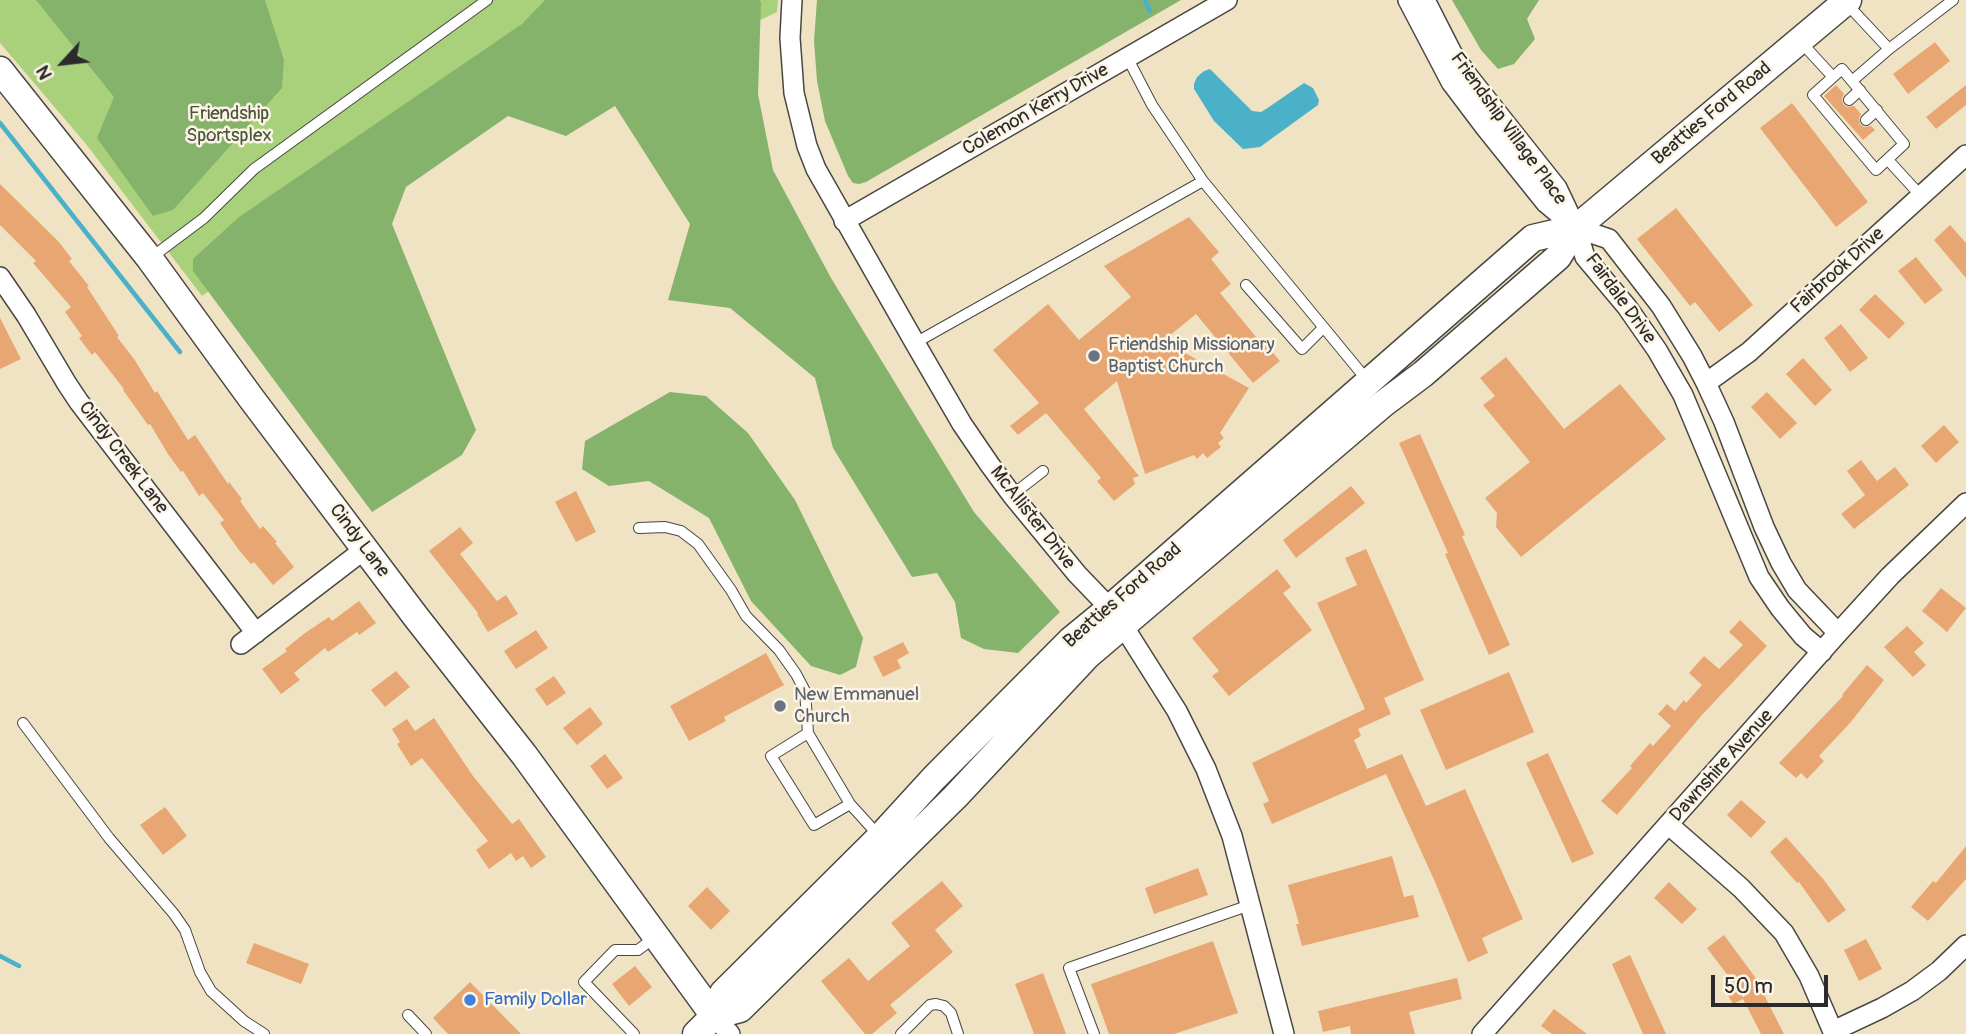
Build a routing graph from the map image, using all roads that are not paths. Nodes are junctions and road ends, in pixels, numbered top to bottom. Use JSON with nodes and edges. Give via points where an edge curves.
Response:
{"nodes":[{"id":1,"x":487,"y":0,"type":"edge"},
{"id":2,"x":792,"y":0,"type":"edge"},
{"id":3,"x":1227,"y":0,"type":"edge"},
{"id":4,"x":1408,"y":0,"type":"edge"},
{"id":5,"x":1424,"y":0,"type":"edge"},
{"id":6,"x":1953,"y":0,"type":"edge"},
{"id":7,"x":1847,"y":1,"type":"edge"},
{"id":8,"x":1800,"y":41,"type":"junction"},
{"id":9,"x":1889,"y":49,"type":"junction"},
{"id":10,"x":1127,"y":57,"type":"junction"},
{"id":11,"x":0,"y":70,"type":"edge"},
{"id":12,"x":1833,"y":77,"type":"junction"},
{"id":13,"x":1852,"y":81,"type":"junction"},
{"id":14,"x":1860,"y":90,"type":"junction"},
{"id":15,"x":1849,"y":100,"type":"dead end"},
{"id":16,"x":1877,"y":110,"type":"junction"},
{"id":17,"x":1866,"y":120,"type":"dead end"},
{"id":18,"x":1966,"y":155,"type":"edge"},
{"id":19,"x":1888,"y":160,"type":"junction"},
{"id":20,"x":1203,"y":181,"type":"junction"},
{"id":21,"x":1922,"y":196,"type":"junction"},
{"id":22,"x":844,"y":221,"type":"junction"},
{"id":23,"x":1576,"y":228,"type":"junction"},
{"id":24,"x":150,"y":259,"type":"junction"},
{"id":25,"x":0,"y":277,"type":"edge"},
{"id":26,"x":1246,"y":285,"type":"dead end"},
{"id":27,"x":7,"y":299,"type":"edge"},
{"id":28,"x":1323,"y":328,"type":"junction"},
{"id":29,"x":915,"y":344,"type":"junction"},
{"id":30,"x":1692,"y":356,"type":"junction"},
{"id":31,"x":1668,"y":370,"type":"junction"},
{"id":32,"x":1368,"y":382,"type":"junction"},
{"id":33,"x":1706,"y":383,"type":"junction"},
{"id":34,"x":1043,"y":471,"type":"dead end"},
{"id":35,"x":1746,"y":479,"type":"junction"},
{"id":36,"x":1723,"y":488,"type":"junction"},
{"id":37,"x":1012,"y":495,"type":"junction"},
{"id":38,"x":1966,"y":503,"type":"edge"},
{"id":39,"x":639,"y":528,"type":"dead end"},
{"id":40,"x":365,"y":549,"type":"junction"},
{"id":41,"x":1118,"y":616,"type":"junction"},
{"id":42,"x":1838,"y":633,"type":"junction"},
{"id":43,"x":1822,"y":652,"type":"junction"},
{"id":44,"x":23,"y":723,"type":"dead end"},
{"id":45,"x":808,"y":733,"type":"junction"},
{"id":46,"x":850,"y":804,"type":"junction"},
{"id":47,"x":1670,"y":825,"type":"junction"},
{"id":48,"x":880,"y":837,"type":"junction"},
{"id":49,"x":1251,"y":905,"type":"junction"},
{"id":50,"x":656,"y":936,"type":"junction"},
{"id":51,"x":1966,"y":945,"type":"edge"},
{"id":52,"x":408,"y":1015,"type":"dead end"},
{"id":53,"x":713,"y":1028,"type":"edge"},
{"id":54,"x":1833,"y":1032,"type":"edge"},
{"id":55,"x":1279,"y":1033,"type":"edge"},
{"id":56,"x":264,"y":1034,"type":"edge"},
{"id":57,"x":426,"y":1034,"type":"edge"},
{"id":58,"x":634,"y":1034,"type":"edge"},
{"id":59,"x":901,"y":1034,"type":"edge"},
{"id":60,"x":958,"y":1034,"type":"edge"},
{"id":61,"x":1094,"y":1034,"type":"edge"},
{"id":62,"x":1482,"y":1034,"type":"edge"}],
"edges":[{"from":1,"to":24,"type":"lane","via":[[254,169],[204,218]]},
{"from":2,"to":22,"type":"street","name":"McAllister Drive","via":[[791,66],[800,121],[816,169]]},
{"from":3,"to":10,"type":"street","name":"Colemon Kerry Drive"},
{"from":4,"to":23,"type":"street","name":"Friendship Village Place","via":[[1451,82],[1551,208]]},
{"from":5,"to":23,"type":"street","name":"Friendship Village Place","via":[[1452,53],[1557,188]]},
{"from":6,"to":9,"type":"lane"},
{"from":7,"to":8,"type":"main road","name":"Beatties Ford Road"},
{"from":7,"to":9,"type":"lane"},
{"from":8,"to":12,"type":"lane"},
{"from":8,"to":23,"type":"main road","name":"Beatties Ford Road"},
{"from":9,"to":13,"type":"lane"},
{"from":10,"to":20,"type":"lane"},
{"from":10,"to":22,"type":"street","name":"Colemon Kerry Drive"},
{"from":11,"to":24,"type":"main road","name":"Cindy Lane"},
{"from":12,"to":13,"type":"lane","via":[[1842,69]]},
{"from":12,"to":19,"type":"lane","via":[[1813,95],[1851,133],[1876,170]]},
{"from":13,"to":14,"type":"lane"},
{"from":14,"to":15,"type":"lane"},
{"from":14,"to":16,"type":"lane"},
{"from":16,"to":17,"type":"lane"},
{"from":16,"to":19,"type":"lane","via":[[1904,144]]},
{"from":18,"to":21,"type":"street","name":"Fairbrook Drive"},
{"from":19,"to":21,"type":"lane"},
{"from":20,"to":28,"type":"lane"},
{"from":20,"to":29,"type":"lane"},
{"from":21,"to":33,"type":"street","name":"Fairbrook Drive","via":[[1749,352]]},
{"from":22,"to":29,"type":"street","name":"McAllister Drive"},
{"from":23,"to":30,"type":"street","name":"Fairdale Drive","via":[[1609,239],[1661,306]]},
{"from":23,"to":31,"type":"street","name":"Fairdale Drive","via":[[1585,257],[1627,307]]},
{"from":23,"to":32,"type":"main road","name":"Beatties Ford Road","via":[[1533,238]]},
{"from":23,"to":41,"type":"main road","name":"Beatties Ford Road","via":[[1558,257],[1423,374]]},
{"from":24,"to":40,"type":"main road","name":"Cindy Lane"},
{"from":25,"to":27,"type":"street","name":"Cindy Creek Lane"},
{"from":26,"to":28,"type":"lane","via":[[1302,349]]},
{"from":27,"to":40,"type":"street","name":"Cindy Creek Lane","via":[[249,638]]},
{"from":28,"to":32,"type":"lane"},
{"from":29,"to":37,"type":"street","name":"McAllister Drive","via":[[962,424]]},
{"from":30,"to":31,"type":"street"},
{"from":30,"to":33,"type":"street","name":"Fairdale Drive"},
{"from":31,"to":36,"type":"street","name":"Fairdale Drive"},
{"from":32,"to":41,"type":"main road","name":"Beatties Ford Road"},
{"from":33,"to":35,"type":"street","name":"Fairdale Drive"},
{"from":34,"to":37,"type":"lane"},
{"from":35,"to":36,"type":"street"},
{"from":35,"to":42,"type":"street","name":"Fairdale Drive","via":[[1797,590]]},
{"from":36,"to":43,"type":"street","name":"Fairdale Drive","via":[[1759,577],[1803,636]]},
{"from":37,"to":41,"type":"street","name":"McAllister Drive"},
{"from":38,"to":42,"type":"street","name":"Dawnshire Avenue"},
{"from":39,"to":45,"type":"lane","via":[[681,531],[698,544],[746,616],[796,674],[805,691]]},
{"from":40,"to":50,"type":"main road","name":"Cindy Lane"},
{"from":41,"to":48,"type":"main road","name":"Beatties Ford Road","via":[[1071,640]]},
{"from":41,"to":49,"type":"street","name":"McAllister Drive","via":[[1177,711],[1206,769],[1232,836]]},
{"from":41,"to":53,"type":"main road","name":"Beatties Ford Road","via":[[1087,656],[955,797],[740,1009]]},
{"from":42,"to":43,"type":"street","name":"Dawnshire Avenue"},
{"from":43,"to":47,"type":"street","name":"Dawnshire Avenue"},
{"from":44,"to":56,"type":"lane","via":[[185,930],[211,991]]},
{"from":45,"to":46,"type":"lane"},
{"from":45,"to":46,"type":"lane","via":[[771,756],[814,825]]},
{"from":46,"to":48,"type":"lane"},
{"from":47,"to":54,"type":"street","via":[[1784,933],[1806,968]]},
{"from":47,"to":62,"type":"street","name":"Dawnshire Avenue"},
{"from":48,"to":53,"type":"main road","name":"Beatties Ford Road","via":[[723,993]]},
{"from":49,"to":55,"type":"street","name":"McAllister Drive"},
{"from":49,"to":61,"type":"lane","via":[[1069,968]]},
{"from":50,"to":53,"type":"main road","name":"Cindy Lane"},
{"from":50,"to":58,"type":"lane","via":[[638,950],[615,950],[584,982]]},
{"from":51,"to":54,"type":"street","via":[[1912,991]]},
{"from":52,"to":57,"type":"lane"},
{"from":59,"to":60,"type":"lane","via":[[936,1004],[951,1013]]}]}
